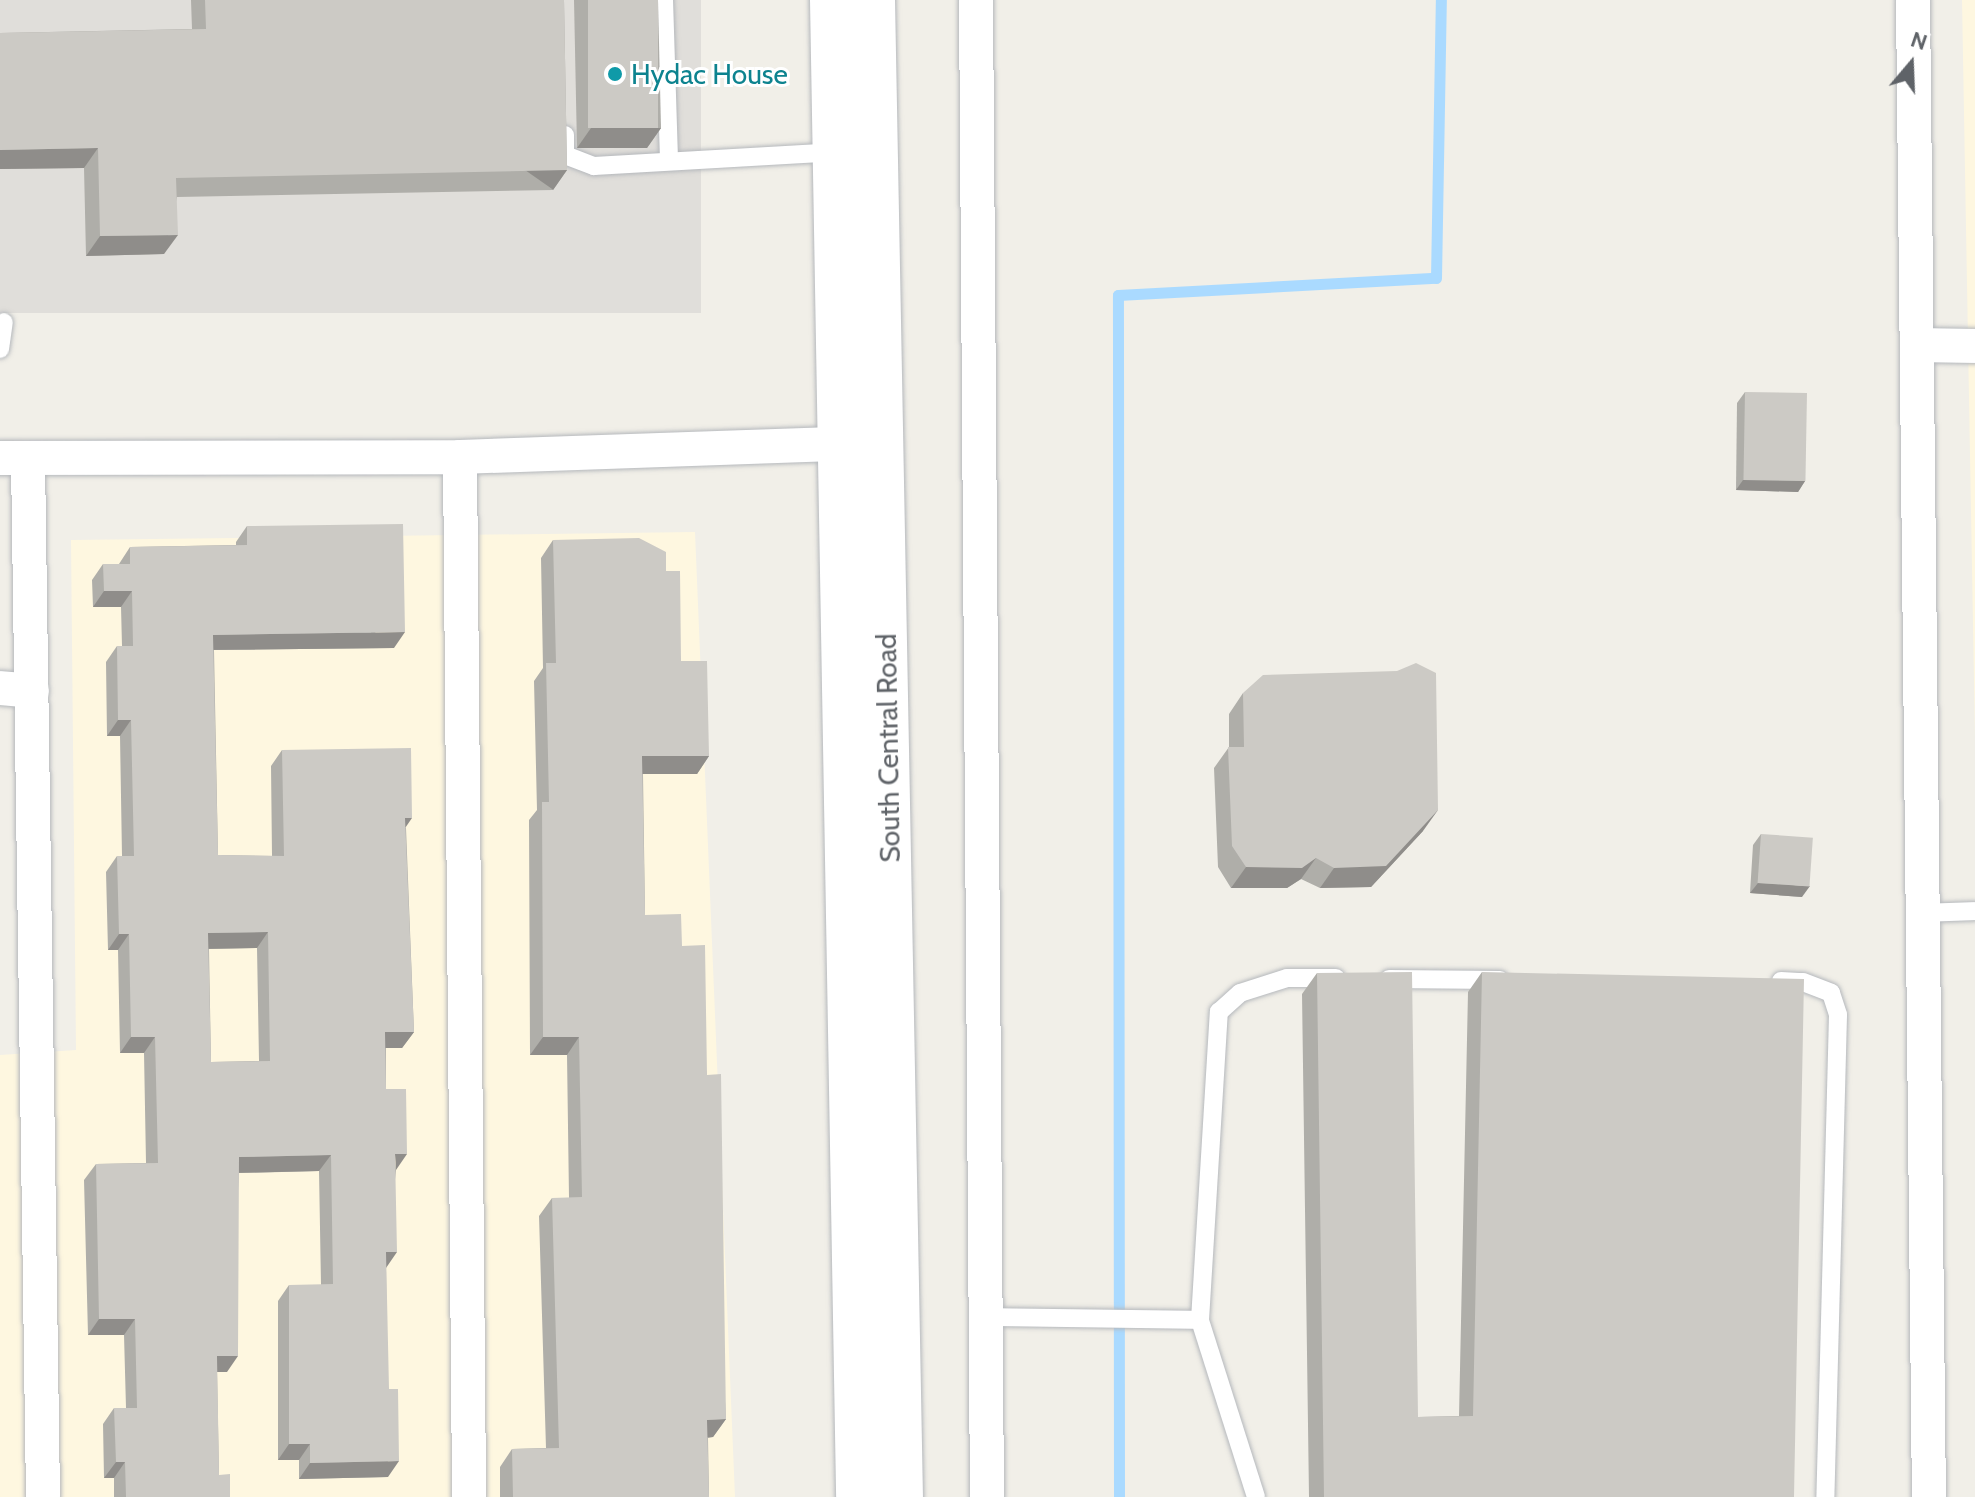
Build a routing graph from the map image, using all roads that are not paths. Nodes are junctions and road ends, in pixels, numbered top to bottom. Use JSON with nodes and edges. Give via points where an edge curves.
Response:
{"nodes":[{"id":1,"x":664,"y":0,"type":"edge"},
{"id":2,"x":832,"y":0,"type":"edge"},
{"id":3,"x":873,"y":0,"type":"edge"},
{"id":4,"x":976,"y":0,"type":"edge"},
{"id":5,"x":1913,"y":0,"type":"edge"},
{"id":6,"x":564,"y":108,"type":"edge"},
{"id":7,"x":834,"y":152,"type":"junction"},
{"id":8,"x":669,"y":161,"type":"junction"},
{"id":9,"x":4,"y":322,"type":"dead end"},
{"id":10,"x":1918,"y":345,"type":"junction"},
{"id":11,"x":1975,"y":346,"type":"edge"},
{"id":12,"x":0,"y":349,"type":"edge"},
{"id":13,"x":860,"y":443,"type":"junction"},
{"id":14,"x":460,"y":457,"type":"junction"},
{"id":15,"x":14,"y":459,"type":"edge"},
{"id":16,"x":16,"y":689,"type":"edge"},
{"id":17,"x":1975,"y":911,"type":"edge"},
{"id":18,"x":1923,"y":913,"type":"junction"},
{"id":19,"x":1521,"y":980,"type":"edge"},
{"id":20,"x":1756,"y":981,"type":"edge"},
{"id":21,"x":986,"y":1317,"type":"junction"},
{"id":22,"x":1200,"y":1320,"type":"junction"},
{"id":23,"x":43,"y":1497,"type":"edge"},
{"id":24,"x":469,"y":1497,"type":"edge"},
{"id":25,"x":858,"y":1497,"type":"edge"},
{"id":26,"x":901,"y":1497,"type":"edge"},
{"id":27,"x":987,"y":1497,"type":"edge"},
{"id":28,"x":1256,"y":1497,"type":"edge"},
{"id":29,"x":1825,"y":1497,"type":"edge"},
{"id":30,"x":1929,"y":1497,"type":"edge"}],
"edges":[{"from":1,"to":8,"type":"lane"},
{"from":2,"to":7,"type":"main road","name":"South Central Road"},
{"from":3,"to":13,"type":"main road","name":"South Central Road"},
{"from":4,"to":21,"type":"street"},
{"from":5,"to":10,"type":"street"},
{"from":6,"to":8,"type":"lane","via":[[565,155],[576,162]]},
{"from":7,"to":8,"type":"lane"},
{"from":7,"to":13,"type":"main road","name":"South Central Road"},
{"from":9,"to":12,"type":"lane"},
{"from":10,"to":11,"type":"street"},
{"from":10,"to":18,"type":"street"},
{"from":13,"to":14,"type":"street"},
{"from":13,"to":25,"type":"main road","name":"South Central Road"},
{"from":13,"to":26,"type":"main road","name":"South Central Road"},
{"from":14,"to":15,"type":"street"},
{"from":14,"to":24,"type":"street"},
{"from":15,"to":16,"type":"street"},
{"from":16,"to":23,"type":"street"},
{"from":17,"to":18,"type":"lane"},
{"from":18,"to":30,"type":"street"},
{"from":19,"to":22,"type":"lane","via":[[1287,978],[1240,993],[1219,1012]]},
{"from":20,"to":29,"type":"lane","via":[[1803,982],[1831,993],[1838,1015]]},
{"from":21,"to":22,"type":"lane"},
{"from":21,"to":27,"type":"street"},
{"from":22,"to":28,"type":"lane"}]}
